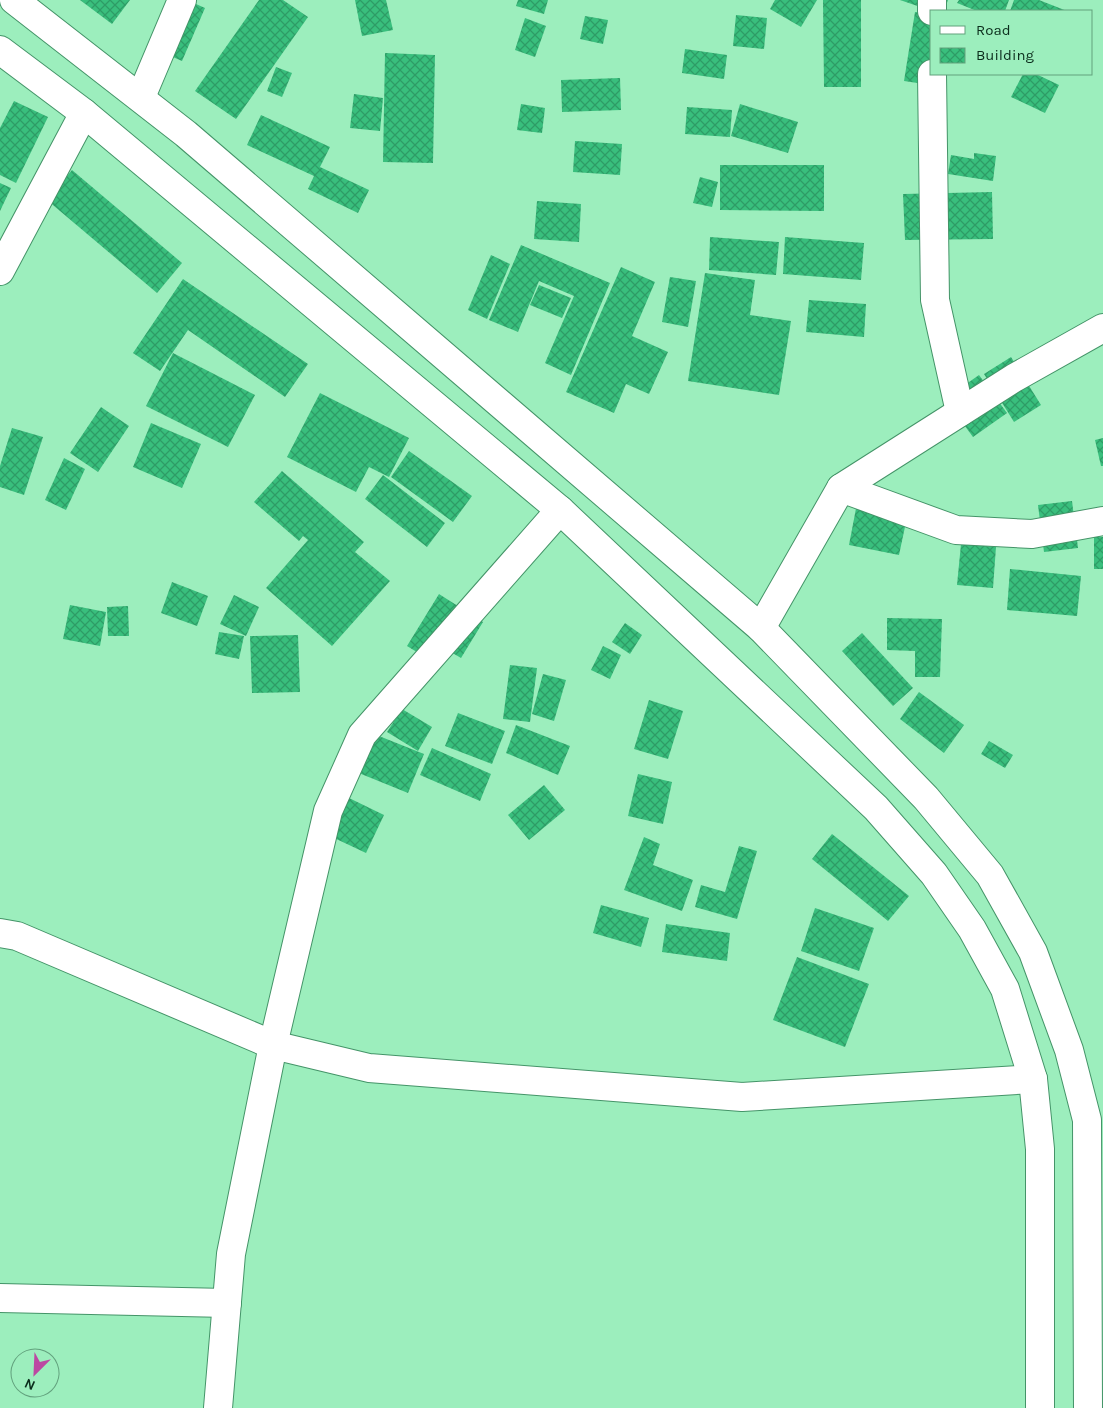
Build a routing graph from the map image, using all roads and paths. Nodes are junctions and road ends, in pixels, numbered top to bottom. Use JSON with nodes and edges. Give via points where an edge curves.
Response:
{"nodes":[{"id":1,"x":14,"y":0,"type":"edge"},
{"id":2,"x":182,"y":0,"type":"edge"},
{"id":3,"x":0,"y":50,"type":"edge"},
{"id":4,"x":932,"y":75,"type":"edge"},
{"id":5,"x":141,"y":98,"type":"junction"},
{"id":6,"x":84,"y":113,"type":"junction"},
{"id":7,"x":0,"y":271,"type":"edge"},
{"id":8,"x":1103,"y":328,"type":"edge"},
{"id":9,"x":960,"y":412,"type":"junction"},
{"id":10,"x":841,"y":488,"type":"junction"},
{"id":11,"x":560,"y":510,"type":"junction"},
{"id":12,"x":1103,"y":521,"type":"edge"},
{"id":13,"x":761,"y":628,"type":"junction"},
{"id":14,"x":0,"y":933,"type":"edge"},
{"id":15,"x":273,"y":1045,"type":"junction"},
{"id":16,"x":1033,"y":1079,"type":"junction"},
{"id":17,"x":1095,"y":1120,"type":"edge"},
{"id":18,"x":0,"y":1298,"type":"edge"},
{"id":19,"x":227,"y":1303,"type":"junction"},
{"id":20,"x":218,"y":1408,"type":"edge"},
{"id":21,"x":1040,"y":1408,"type":"edge"},
{"id":22,"x":1088,"y":1408,"type":"edge"}],
"edges":[{"from":1,"to":5,"type":"street"},
{"from":2,"to":5,"type":"street"},
{"from":3,"to":6,"type":"street"},
{"from":4,"to":9,"type":"street","via":[[935,300]]},
{"from":5,"to":13,"type":"street"},
{"from":6,"to":7,"type":"street"},
{"from":6,"to":11,"type":"street"},
{"from":8,"to":9,"type":"street"},
{"from":9,"to":10,"type":"street"},
{"from":10,"to":12,"type":"street","via":[[956,530],[1032,534]]},
{"from":10,"to":13,"type":"street"},
{"from":11,"to":15,"type":"street","via":[[362,735],[328,811]]},
{"from":11,"to":16,"type":"street","via":[[876,808],[934,874],[972,929],[1005,989]]},
{"from":13,"to":17,"type":"street","via":[[926,798],[990,875],[1033,952]]},
{"from":14,"to":15,"type":"street","via":[[17,936]]},
{"from":15,"to":16,"type":"street","via":[[369,1068],[742,1098]]},
{"from":15,"to":19,"type":"street","via":[[230,1254]]},
{"from":16,"to":21,"type":"street","via":[[1040,1149]]},
{"from":17,"to":22,"type":"street"},
{"from":18,"to":19,"type":"street"},
{"from":19,"to":20,"type":"street"}]}
